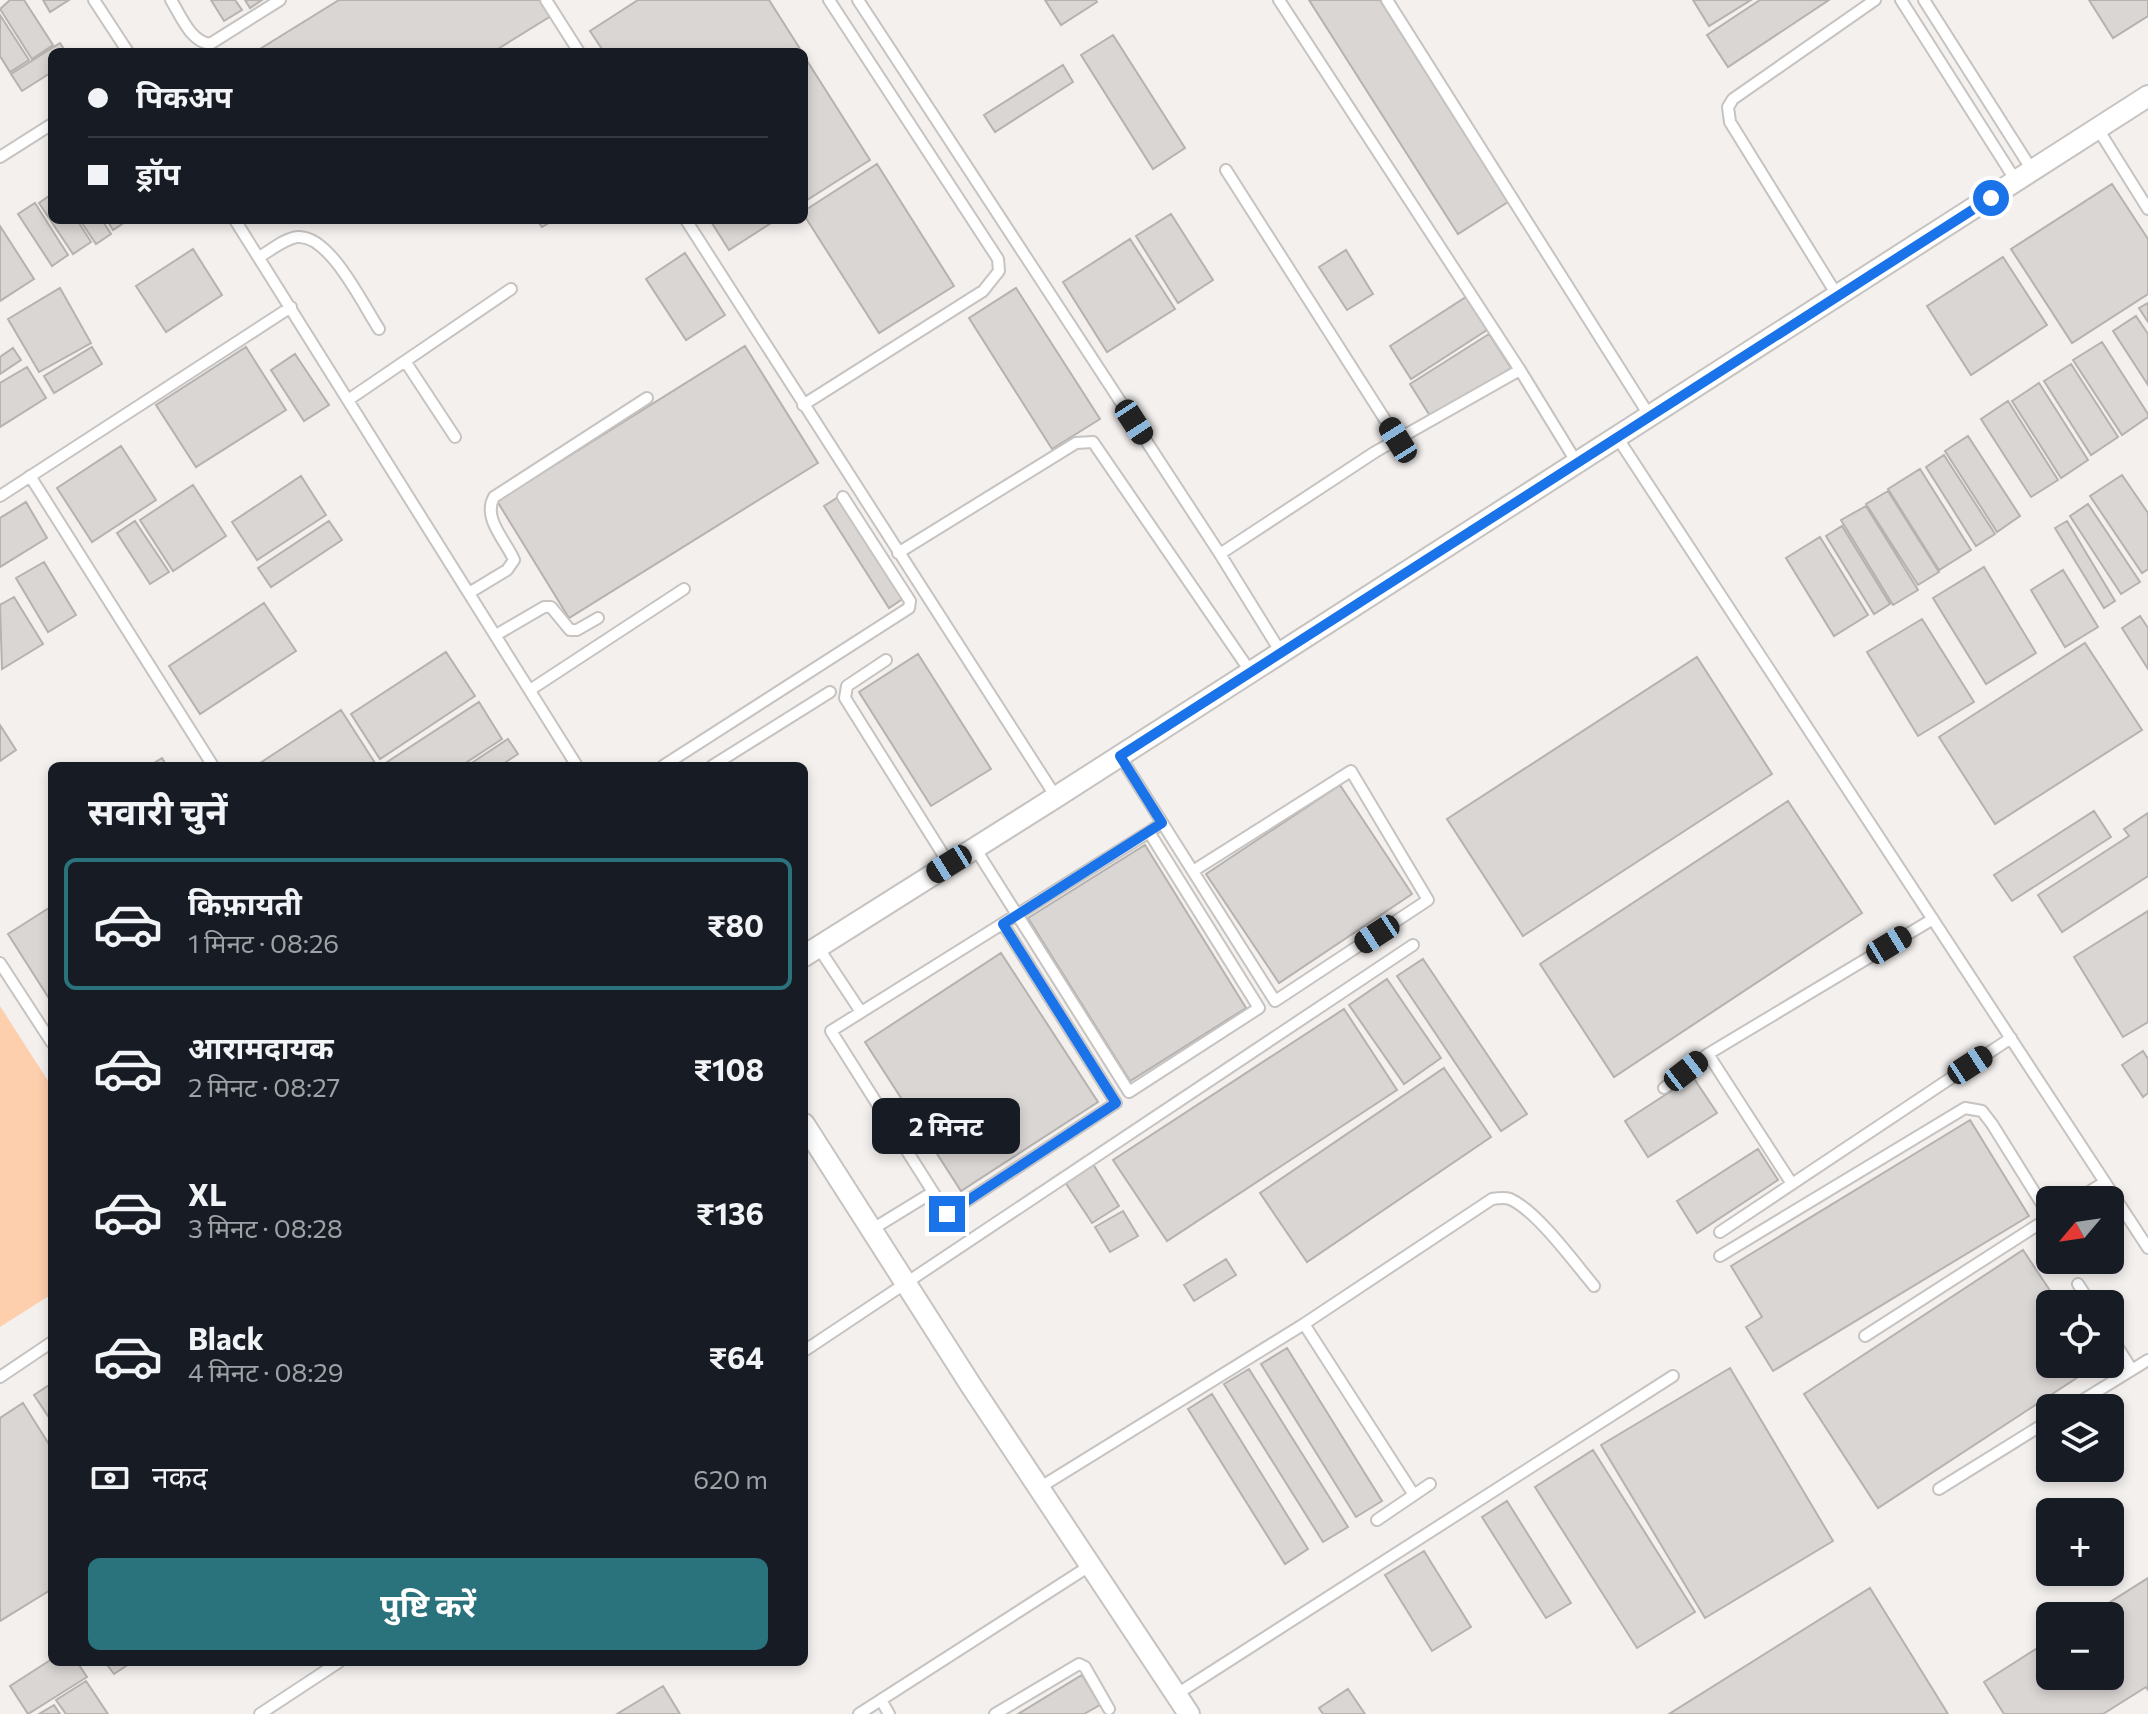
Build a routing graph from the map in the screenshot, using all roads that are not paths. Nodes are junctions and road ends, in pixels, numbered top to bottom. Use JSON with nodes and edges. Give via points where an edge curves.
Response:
{"nodes":[{"id":1,"x":94,"y":0,"type":"edge"},
{"id":2,"x":171,"y":0,"type":"edge"},
{"id":3,"x":280,"y":0,"type":"edge"},
{"id":4,"x":546,"y":0,"type":"edge"},
{"id":5,"x":829,"y":0,"type":"edge"},
{"id":6,"x":858,"y":0,"type":"edge"},
{"id":7,"x":1279,"y":0,"type":"edge"},
{"id":8,"x":1387,"y":0,"type":"edge"},
{"id":9,"x":1875,"y":0,"type":"edge"},
{"id":10,"x":1901,"y":0,"type":"edge"},
{"id":11,"x":1924,"y":0,"type":"edge"},
{"id":12,"x":125,"y":48,"type":"edge"},
{"id":13,"x":576,"y":48,"type":"edge"},
{"id":14,"x":2148,"y":96,"type":"edge"},
{"id":15,"x":48,"y":127,"type":"edge"},
{"id":16,"x":2098,"y":129,"type":"junction"},
{"id":17,"x":0,"y":157,"type":"edge"},
{"id":18,"x":1226,"y":170,"type":"dead end"},
{"id":19,"x":2024,"y":176,"type":"junction"},
{"id":20,"x":2148,"y":209,"type":"edge"},
{"id":21,"x":238,"y":224,"type":"edge"},
{"id":22,"x":689,"y":224,"type":"edge"},
{"id":23,"x":259,"y":257,"type":"junction"},
{"id":24,"x":511,"y":289,"type":"dead end"},
{"id":25,"x":1837,"y":295,"type":"junction"},
{"id":26,"x":291,"y":307,"type":"junction"},
{"id":27,"x":379,"y":329,"type":"dead end"},
{"id":28,"x":405,"y":361,"type":"junction"},
{"id":29,"x":1520,"y":370,"type":"junction"},
{"id":30,"x":647,"y":398,"type":"dead end"},
{"id":31,"x":348,"y":400,"type":"junction"},
{"id":32,"x":803,"y":405,"type":"junction"},
{"id":33,"x":1649,"y":415,"type":"junction"},
{"id":34,"x":455,"y":437,"type":"dead end"},
{"id":35,"x":1617,"y":437,"type":"junction"},
{"id":36,"x":1398,"y":440,"type":"junction"},
{"id":37,"x":1577,"y":463,"type":"junction"},
{"id":38,"x":30,"y":476,"type":"junction"},
{"id":39,"x":0,"y":496,"type":"edge"},
{"id":40,"x":843,"y":497,"type":"dead end"},
{"id":41,"x":898,"y":553,"type":"junction"},
{"id":42,"x":1220,"y":554,"type":"junction"},
{"id":43,"x":684,"y":589,"type":"dead end"},
{"id":44,"x":469,"y":593,"type":"junction"},
{"id":45,"x":598,"y":618,"type":"dead end"},
{"id":46,"x":496,"y":635,"type":"junction"},
{"id":47,"x":1280,"y":651,"type":"junction"},
{"id":48,"x":886,"y":660,"type":"dead end"},
{"id":49,"x":1250,"y":671,"type":"junction"},
{"id":50,"x":530,"y":690,"type":"junction"},
{"id":51,"x":830,"y":692,"type":"dead end"},
{"id":52,"x":1120,"y":756,"type":"junction"},
{"id":53,"x":210,"y":762,"type":"edge"},
{"id":54,"x":575,"y":762,"type":"edge"},
{"id":55,"x":669,"y":762,"type":"edge"},
{"id":56,"x":718,"y":762,"type":"edge"},
{"id":57,"x":1056,"y":797,"type":"junction"},
{"id":58,"x":1162,"y":823,"type":"junction"},
{"id":59,"x":1149,"y":832,"type":"junction"},
{"id":60,"x":975,"y":848,"type":"junction"},
{"id":61,"x":949,"y":864,"type":"junction"},
{"id":62,"x":1193,"y":871,"type":"junction"},
{"id":63,"x":1018,"y":915,"type":"junction"},
{"id":64,"x":1933,"y":919,"type":"junction"},
{"id":65,"x":1003,"y":924,"type":"junction"},
{"id":66,"x":1413,"y":945,"type":"dead end"},
{"id":67,"x":811,"y":951,"type":"edge"},
{"id":68,"x":0,"y":963,"type":"edge"},
{"id":69,"x":861,"y":1012,"type":"junction"},
{"id":70,"x":48,"y":1037,"type":"edge"},
{"id":71,"x":2011,"y":1038,"type":"junction"},
{"id":72,"x":1708,"y":1054,"type":"junction"},
{"id":73,"x":1664,"y":1088,"type":"dead end"},
{"id":74,"x":808,"y":1130,"type":"edge"},
{"id":75,"x":2105,"y":1182,"type":"junction"},
{"id":76,"x":1792,"y":1184,"type":"junction"},
{"id":77,"x":2099,"y":1186,"type":"edge"},
{"id":78,"x":933,"y":1192,"type":"junction"},
{"id":79,"x":2036,"y":1195,"type":"edge"},
{"id":80,"x":2036,"y":1226,"type":"edge"},
{"id":81,"x":871,"y":1230,"type":"junction"},
{"id":82,"x":1720,"y":1232,"type":"dead end"},
{"id":83,"x":2148,"y":1248,"type":"edge"},
{"id":84,"x":1720,"y":1256,"type":"dead end"},
{"id":85,"x":905,"y":1282,"type":"junction"},
{"id":86,"x":2078,"y":1284,"type":"dead end"},
{"id":87,"x":1594,"y":1286,"type":"dead end"},
{"id":88,"x":2082,"y":1290,"type":"edge"},
{"id":89,"x":1304,"y":1324,"type":"junction"},
{"id":90,"x":1865,"y":1336,"type":"dead end"},
{"id":91,"x":48,"y":1345,"type":"edge"},
{"id":92,"x":808,"y":1348,"type":"edge"},
{"id":93,"x":2124,"y":1357,"type":"edge"},
{"id":94,"x":2148,"y":1360,"type":"edge"},
{"id":95,"x":2132,"y":1370,"type":"junction"},
{"id":96,"x":1673,"y":1376,"type":"dead end"},
{"id":97,"x":0,"y":1377,"type":"edge"},
{"id":98,"x":2093,"y":1394,"type":"edge"},
{"id":99,"x":2036,"y":1429,"type":"edge"},
{"id":100,"x":1430,"y":1484,"type":"dead end"},
{"id":101,"x":1039,"y":1488,"type":"junction"},
{"id":102,"x":1939,"y":1489,"type":"dead end"},
{"id":103,"x":1414,"y":1495,"type":"junction"},
{"id":104,"x":1377,"y":1520,"type":"dead end"},
{"id":105,"x":1091,"y":1565,"type":"junction"},
{"id":106,"x":333,"y":1666,"type":"edge"},
{"id":107,"x":1177,"y":1694,"type":"junction"},
{"id":108,"x":881,"y":1700,"type":"junction"},
{"id":109,"x":1107,"y":1712,"type":"edge"},
{"id":110,"x":260,"y":1714,"type":"edge"},
{"id":111,"x":859,"y":1714,"type":"edge"},
{"id":112,"x":889,"y":1714,"type":"edge"},
{"id":113,"x":995,"y":1714,"type":"edge"},
{"id":114,"x":1189,"y":1714,"type":"edge"}],
"edges":[{"from":1,"to":12,"type":"lane"},
{"from":2,"to":3,"type":"lane","via":[[193,36],[210,44]]},
{"from":4,"to":13,"type":"lane"},
{"from":5,"to":32,"type":"lane","via":[[998,259],[999,271],[983,291]]},
{"from":6,"to":42,"type":"lane"},
{"from":7,"to":29,"type":"lane"},
{"from":8,"to":33,"type":"lane"},
{"from":9,"to":25,"type":"lane","via":[[1728,107],[1730,122]]},
{"from":10,"to":19,"type":"lane"},
{"from":11,"to":19,"type":"lane"},
{"from":14,"to":16,"type":"street"},
{"from":15,"to":17,"type":"lane"},
{"from":16,"to":19,"type":"street"},
{"from":16,"to":20,"type":"lane"},
{"from":18,"to":36,"type":"lane"},
{"from":19,"to":25,"type":"street"},
{"from":21,"to":23,"type":"lane"},
{"from":22,"to":32,"type":"lane"},
{"from":23,"to":26,"type":"lane"},
{"from":23,"to":27,"type":"lane","via":[[290,239],[316,242],[338,265]]},
{"from":24,"to":28,"type":"lane"},
{"from":25,"to":33,"type":"street"},
{"from":26,"to":31,"type":"lane"},
{"from":26,"to":38,"type":"lane"},
{"from":28,"to":31,"type":"lane"},
{"from":28,"to":34,"type":"lane"},
{"from":29,"to":36,"type":"lane"},
{"from":29,"to":37,"type":"lane"},
{"from":30,"to":44,"type":"lane","via":[[494,497],[491,516],[514,560]]},
{"from":31,"to":44,"type":"lane"},
{"from":32,"to":41,"type":"lane"},
{"from":33,"to":35,"type":"street"},
{"from":35,"to":37,"type":"street"},
{"from":35,"to":64,"type":"lane"},
{"from":36,"to":42,"type":"lane"},
{"from":37,"to":47,"type":"street"},
{"from":38,"to":39,"type":"lane"},
{"from":38,"to":53,"type":"lane"},
{"from":40,"to":55,"type":"lane","via":[[910,601],[909,608]]},
{"from":41,"to":49,"type":"lane","via":[[1076,443],[1093,442]]},
{"from":41,"to":57,"type":"lane"},
{"from":42,"to":47,"type":"lane"},
{"from":43,"to":50,"type":"lane"},
{"from":44,"to":46,"type":"lane"},
{"from":45,"to":46,"type":"lane","via":[[570,630],[551,607],[544,607]]},
{"from":46,"to":50,"type":"lane"},
{"from":47,"to":49,"type":"street"},
{"from":48,"to":61,"type":"lane","via":[[847,686],[845,698]]},
{"from":49,"to":52,"type":"street"},
{"from":50,"to":54,"type":"lane"},
{"from":51,"to":56,"type":"lane"},
{"from":52,"to":57,"type":"street"},
{"from":52,"to":58,"type":"lane"},
{"from":57,"to":60,"type":"street"},
{"from":58,"to":59,"type":"lane"},
{"from":58,"to":62,"type":"lane"},
{"from":59,"to":63,"type":"lane"},
{"from":59,"to":63,"type":"lane","via":[[1259,1008],[1129,1092]]},
{"from":60,"to":61,"type":"street"},
{"from":60,"to":63,"type":"lane"},
{"from":61,"to":67,"type":"street"},
{"from":62,"to":62,"type":"lane","via":[[1275,1001],[1428,900],[1351,771]]},
{"from":63,"to":65,"type":"lane"},
{"from":64,"to":71,"type":"lane"},
{"from":64,"to":72,"type":"lane"},
{"from":65,"to":69,"type":"lane"},
{"from":65,"to":78,"type":"lane","via":[[1116,1103],[947,1214]]},
{"from":66,"to":85,"type":"lane"},
{"from":67,"to":69,"type":"lane"},
{"from":68,"to":70,"type":"lane"},
{"from":69,"to":78,"type":"lane","via":[[831,1031]]},
{"from":71,"to":75,"type":"lane"},
{"from":71,"to":76,"type":"lane"},
{"from":72,"to":73,"type":"lane"},
{"from":72,"to":76,"type":"lane"},
{"from":74,"to":81,"type":"street"},
{"from":75,"to":77,"type":"lane"},
{"from":75,"to":83,"type":"lane"},
{"from":76,"to":82,"type":"lane"},
{"from":78,"to":81,"type":"lane"},
{"from":79,"to":84,"type":"lane","via":[[1982,1111],[1965,1108]]},
{"from":80,"to":90,"type":"lane"},
{"from":81,"to":85,"type":"street"},
{"from":85,"to":92,"type":"lane"},
{"from":85,"to":101,"type":"street"},
{"from":86,"to":88,"type":"lane"},
{"from":87,"to":89,"type":"lane","via":[[1536,1220],[1501,1197]]},
{"from":89,"to":101,"type":"lane"},
{"from":89,"to":103,"type":"lane"},
{"from":91,"to":97,"type":"lane"},
{"from":93,"to":95,"type":"lane"},
{"from":94,"to":95,"type":"lane"},
{"from":95,"to":98,"type":"lane"},
{"from":96,"to":107,"type":"lane"},
{"from":99,"to":102,"type":"lane"},
{"from":100,"to":103,"type":"lane"},
{"from":101,"to":105,"type":"street"},
{"from":103,"to":104,"type":"lane"},
{"from":105,"to":107,"type":"street"},
{"from":105,"to":108,"type":"lane"},
{"from":106,"to":110,"type":"lane"},
{"from":107,"to":114,"type":"street"},
{"from":108,"to":111,"type":"lane"},
{"from":108,"to":112,"type":"lane"},
{"from":109,"to":113,"type":"lane","via":[[1079,1664]]}]}
